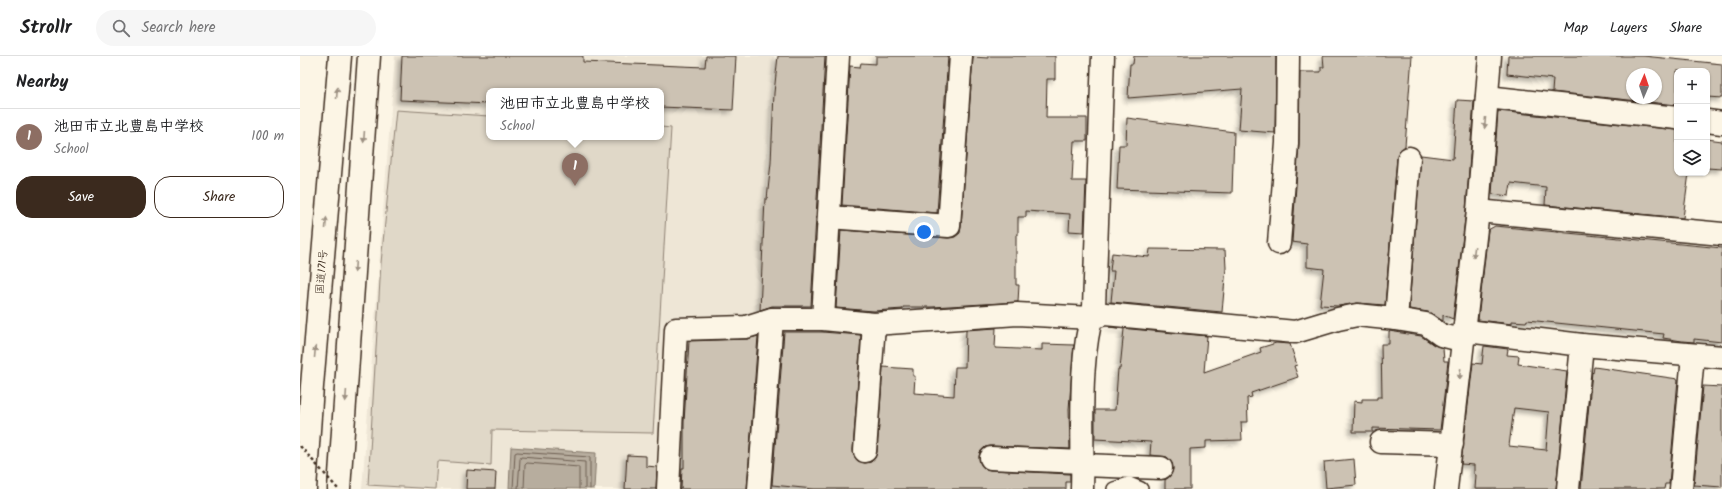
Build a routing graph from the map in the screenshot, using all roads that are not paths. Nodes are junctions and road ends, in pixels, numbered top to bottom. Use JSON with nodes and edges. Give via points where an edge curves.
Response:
{"nodes":[{"id":1,"x":340,"y":56,"type":"edge"},
{"id":2,"x":369,"y":56,"type":"edge"},
{"id":3,"x":838,"y":56,"type":"edge"},
{"id":4,"x":961,"y":56,"type":"edge"},
{"id":5,"x":1103,"y":56,"type":"edge"},
{"id":6,"x":1288,"y":56,"type":"edge"},
{"id":7,"x":1490,"y":56,"type":"edge"},
{"id":8,"x":1487,"y":97,"type":"junction"},
{"id":9,"x":1674,"y":118,"type":"edge"},
{"id":10,"x":1710,"y":121,"type":"edge"},
{"id":11,"x":1722,"y":122,"type":"edge"},
{"id":12,"x":1409,"y":158,"type":"dead end"},
{"id":13,"x":1478,"y":211,"type":"junction"},
{"id":14,"x":829,"y":217,"type":"junction"},
{"id":15,"x":1722,"y":234,"type":"edge"},
{"id":16,"x":1279,"y":243,"type":"dead end"},
{"id":17,"x":1091,"y":318,"type":"junction"},
{"id":18,"x":823,"y":319,"type":"junction"},
{"id":19,"x":1396,"y":319,"type":"junction"},
{"id":20,"x":772,"y":320,"type":"junction"},
{"id":21,"x":874,"y":324,"type":"junction"},
{"id":22,"x":1464,"y":335,"type":"junction"},
{"id":23,"x":1582,"y":345,"type":"junction"},
{"id":24,"x":1693,"y":355,"type":"junction"},
{"id":25,"x":1722,"y":357,"type":"edge"},
{"id":26,"x":306,"y":389,"type":"edge"},
{"id":27,"x":1381,"y":442,"type":"dead end"},
{"id":28,"x":1452,"y":444,"type":"junction"},
{"id":29,"x":865,"y":451,"type":"dead end"},
{"id":30,"x":991,"y":458,"type":"dead end"},
{"id":31,"x":1083,"y":463,"type":"junction"},
{"id":32,"x":1161,"y":468,"type":"dead end"},
{"id":33,"x":306,"y":489,"type":"edge"},
{"id":34,"x":339,"y":489,"type":"edge"},
{"id":35,"x":668,"y":489,"type":"edge"},
{"id":36,"x":759,"y":489,"type":"edge"},
{"id":37,"x":1082,"y":489,"type":"edge"},
{"id":38,"x":1114,"y":489,"type":"edge"},
{"id":39,"x":1141,"y":489,"type":"edge"},
{"id":40,"x":1446,"y":489,"type":"edge"},
{"id":41,"x":1568,"y":489,"type":"edge"},
{"id":42,"x":1682,"y":489,"type":"edge"}],
"edges":[{"from":26,"to":1,"type":"main road","name":"国道171号","one_way":true},
{"from":2,"to":34,"type":"main road","one_way":true},
{"from":3,"to":14,"type":"main road"},
{"from":4,"to":14,"type":"main road","via":[[949,226]]},
{"from":5,"to":17,"type":"main road","via":[[1094,307]]},
{"from":6,"to":16,"type":"main road","via":[[1287,143]]},
{"from":7,"to":8,"type":"main road"},
{"from":8,"to":9,"type":"main road"},
{"from":8,"to":13,"type":"main road","one_way":true},
{"from":10,"to":11,"type":"main road"},
{"from":12,"to":19,"type":"main road"},
{"from":13,"to":15,"type":"main road"},
{"from":13,"to":22,"type":"main road","one_way":true},
{"from":14,"to":18,"type":"main road"},
{"from":17,"to":19,"type":"main road","via":[[1105,314],[1295,332],[1358,315]]},
{"from":17,"to":21,"type":"main road","via":[[1017,314]]},
{"from":17,"to":31,"type":"main road","via":[[1082,396]]},
{"from":18,"to":20,"type":"main road"},
{"from":18,"to":21,"type":"main road"},
{"from":19,"to":22,"type":"main road","via":[[1426,324],[1441,335],[1453,338]]},
{"from":20,"to":35,"type":"main road","via":[[746,327],[676,329]]},
{"from":20,"to":36,"type":"main road"},
{"from":21,"to":29,"type":"main road"},
{"from":22,"to":23,"type":"main road","via":[[1475,332]]},
{"from":22,"to":28,"type":"main road","one_way":true},
{"from":23,"to":24,"type":"main road"},
{"from":23,"to":41,"type":"main road"},
{"from":24,"to":25,"type":"main road"},
{"from":24,"to":42,"type":"main road"},
{"from":26,"to":33,"type":"main road","name":"国道171号"},
{"from":27,"to":28,"type":"main road"},
{"from":28,"to":40,"type":"main road"},
{"from":30,"to":31,"type":"main road"},
{"from":31,"to":32,"type":"main road"},
{"from":31,"to":37,"type":"main road"},
{"from":38,"to":39,"type":"lane","via":[[1129,484]]}]}
